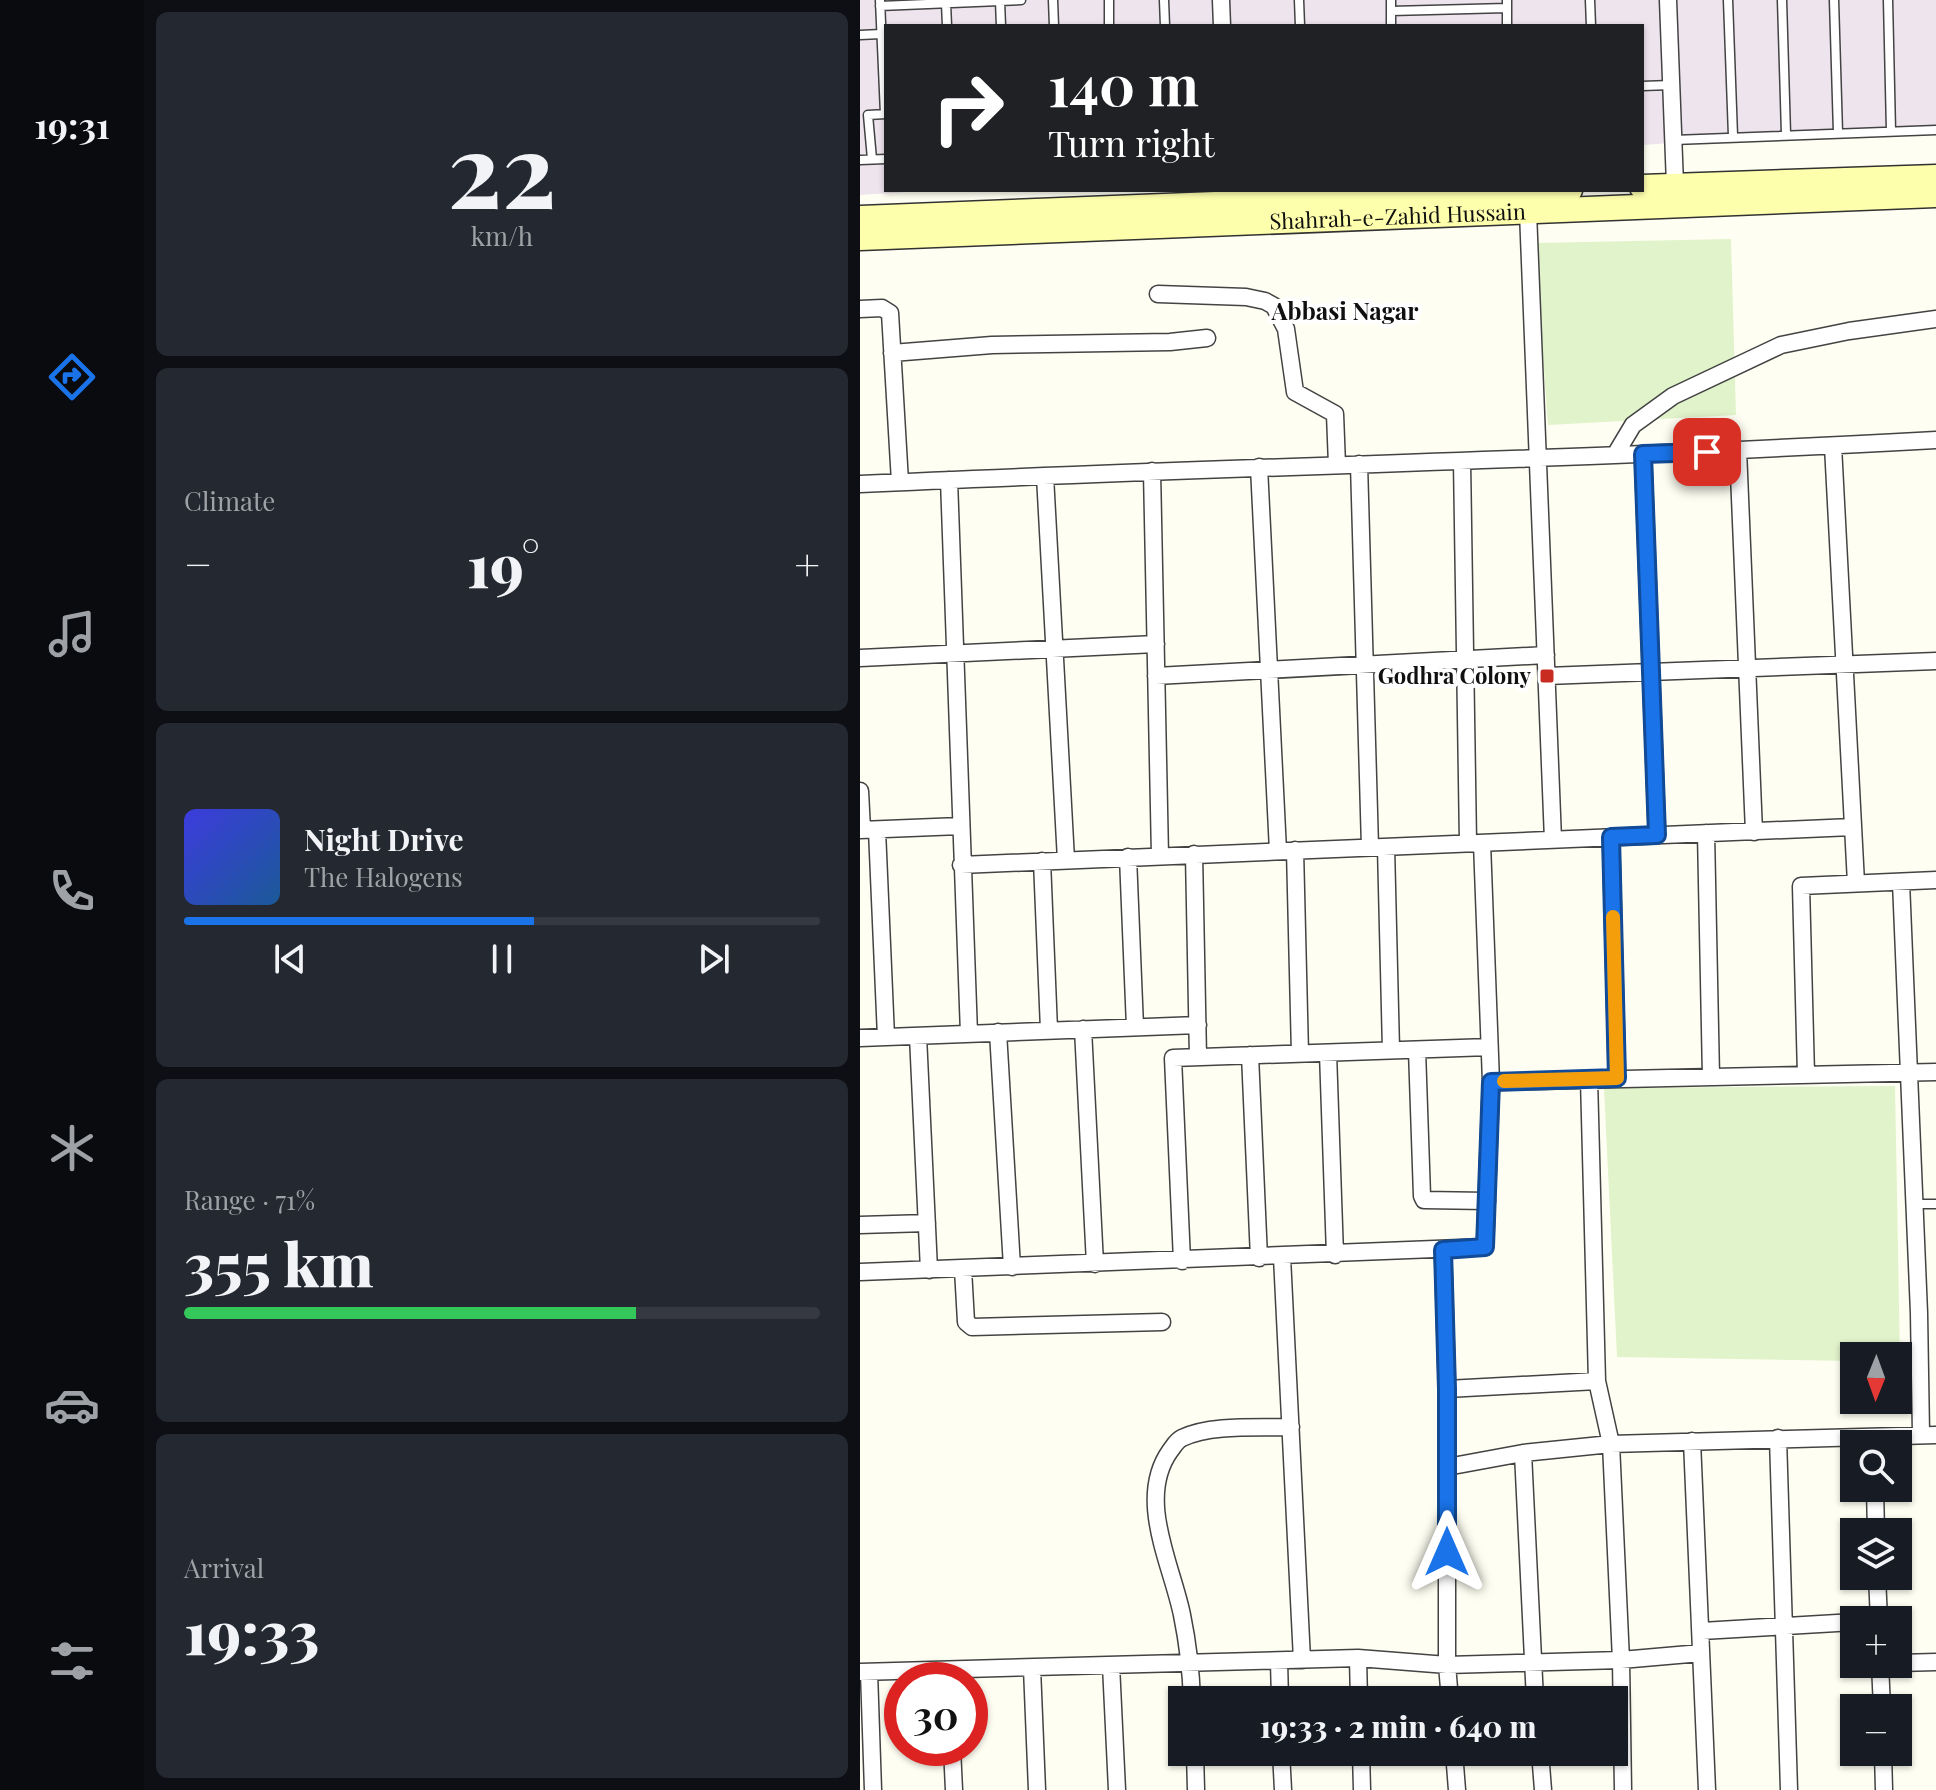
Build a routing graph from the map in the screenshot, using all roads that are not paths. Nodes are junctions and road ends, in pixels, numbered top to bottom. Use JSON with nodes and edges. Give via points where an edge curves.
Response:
{"nodes":[{"id":1,"x":1021,"y":0,"type":"edge"},
{"id":2,"x":1053,"y":0,"type":"edge"},
{"id":3,"x":1109,"y":0,"type":"edge"},
{"id":4,"x":1164,"y":0,"type":"edge"},
{"id":5,"x":1221,"y":0,"type":"edge"},
{"id":6,"x":1299,"y":0,"type":"edge"},
{"id":7,"x":1391,"y":0,"type":"edge"},
{"id":8,"x":1590,"y":0,"type":"edge"},
{"id":9,"x":1668,"y":0,"type":"edge"},
{"id":10,"x":1728,"y":0,"type":"edge"},
{"id":11,"x":1782,"y":0,"type":"edge"},
{"id":12,"x":1834,"y":0,"type":"edge"},
{"id":13,"x":1888,"y":0,"type":"edge"},
{"id":14,"x":959,"y":1,"type":"edge"},
{"id":15,"x":1000,"y":1,"type":"edge"},
{"id":16,"x":880,"y":3,"type":"edge"},
{"id":17,"x":946,"y":3,"type":"junction"},
{"id":18,"x":1507,"y":4,"type":"edge"},
{"id":19,"x":1391,"y":11,"type":"junction"},
{"id":20,"x":947,"y":24,"type":"edge"},
{"id":21,"x":1001,"y":24,"type":"edge"},
{"id":22,"x":1054,"y":24,"type":"edge"},
{"id":23,"x":1109,"y":24,"type":"edge"},
{"id":24,"x":1165,"y":24,"type":"edge"},
{"id":25,"x":1222,"y":24,"type":"edge"},
{"id":26,"x":1300,"y":24,"type":"edge"},
{"id":27,"x":1391,"y":24,"type":"edge"},
{"id":28,"x":1591,"y":24,"type":"edge"},
{"id":29,"x":881,"y":34,"type":"junction"},
{"id":30,"x":860,"y":35,"type":"edge"},
{"id":31,"x":1671,"y":85,"type":"junction"},
{"id":32,"x":1644,"y":86,"type":"edge"},
{"id":33,"x":884,"y":94,"type":"edge"},
{"id":34,"x":884,"y":114,"type":"edge"},
{"id":35,"x":1936,"y":130,"type":"edge"},
{"id":36,"x":1891,"y":131,"type":"junction"},
{"id":37,"x":1838,"y":133,"type":"junction"},
{"id":38,"x":1786,"y":134,"type":"junction"},
{"id":39,"x":1733,"y":136,"type":"junction"},
{"id":40,"x":1674,"y":140,"type":"junction"},
{"id":41,"x":872,"y":159,"type":"junction"},
{"id":42,"x":884,"y":159,"type":"edge"},
{"id":43,"x":860,"y":160,"type":"edge"},
{"id":44,"x":1936,"y":177,"type":"edge"},
{"id":45,"x":1675,"y":185,"type":"junction"},
{"id":46,"x":1644,"y":187,"type":"edge"},
{"id":47,"x":1527,"y":192,"type":"edge"},
{"id":48,"x":1936,"y":195,"type":"edge"},
{"id":49,"x":1228,"y":206,"type":"edge"},
{"id":50,"x":1168,"y":210,"type":"junction"},
{"id":51,"x":1528,"y":212,"type":"junction"},
{"id":52,"x":860,"y":218,"type":"edge"},
{"id":53,"x":860,"y":238,"type":"edge"},
{"id":54,"x":1158,"y":294,"type":"dead end"},
{"id":55,"x":860,"y":309,"type":"edge"},
{"id":56,"x":1936,"y":319,"type":"edge"},
{"id":57,"x":1207,"y":338,"type":"dead end"},
{"id":58,"x":892,"y":353,"type":"junction"},
{"id":59,"x":1936,"y":441,"type":"edge"},
{"id":60,"x":1833,"y":446,"type":"junction"},
{"id":61,"x":1738,"y":450,"type":"junction"},
{"id":62,"x":1643,"y":454,"type":"junction"},
{"id":63,"x":1615,"y":455,"type":"junction"},
{"id":64,"x":1539,"y":458,"type":"junction"},
{"id":65,"x":1462,"y":461,"type":"junction"},
{"id":66,"x":1359,"y":464,"type":"junction"},
{"id":67,"x":1337,"y":465,"type":"junction"},
{"id":68,"x":1259,"y":467,"type":"junction"},
{"id":69,"x":1152,"y":471,"type":"junction"},
{"id":70,"x":1045,"y":476,"type":"junction"},
{"id":71,"x":949,"y":480,"type":"junction"},
{"id":72,"x":900,"y":482,"type":"junction"},
{"id":73,"x":860,"y":484,"type":"edge"},
{"id":74,"x":1156,"y":644,"type":"junction"},
{"id":75,"x":1054,"y":649,"type":"junction"},
{"id":76,"x":955,"y":653,"type":"junction"},
{"id":77,"x":1546,"y":655,"type":"junction"},
{"id":78,"x":860,"y":658,"type":"edge"},
{"id":79,"x":1465,"y":659,"type":"junction"},
{"id":80,"x":1936,"y":661,"type":"edge"},
{"id":81,"x":1365,"y":665,"type":"junction"},
{"id":82,"x":1844,"y":665,"type":"junction"},
{"id":83,"x":1747,"y":668,"type":"junction"},
{"id":84,"x":1269,"y":670,"type":"junction"},
{"id":85,"x":1651,"y":672,"type":"junction"},
{"id":86,"x":1156,"y":676,"type":"junction"},
{"id":87,"x":1547,"y":676,"type":"junction"},
{"id":88,"x":860,"y":791,"type":"edge"},
{"id":89,"x":960,"y":826,"type":"junction"},
{"id":90,"x":1852,"y":827,"type":"junction"},
{"id":91,"x":866,"y":830,"type":"edge"},
{"id":92,"x":1754,"y":832,"type":"junction"},
{"id":93,"x":1706,"y":833,"type":"junction"},
{"id":94,"x":1657,"y":835,"type":"junction"},
{"id":95,"x":1611,"y":837,"type":"junction"},
{"id":96,"x":1553,"y":840,"type":"junction"},
{"id":97,"x":1475,"y":843,"type":"junction"},
{"id":98,"x":1378,"y":847,"type":"junction"},
{"id":99,"x":1295,"y":850,"type":"junction"},
{"id":100,"x":1278,"y":851,"type":"junction"},
{"id":101,"x":1194,"y":854,"type":"junction"},
{"id":102,"x":1160,"y":856,"type":"junction"},
{"id":103,"x":1128,"y":857,"type":"junction"},
{"id":104,"x":1066,"y":860,"type":"junction"},
{"id":105,"x":1042,"y":861,"type":"junction"},
{"id":106,"x":961,"y":865,"type":"junction"},
{"id":107,"x":1936,"y":880,"type":"edge"},
{"id":108,"x":1901,"y":882,"type":"junction"},
{"id":109,"x":1856,"y":883,"type":"junction"},
{"id":110,"x":1198,"y":1025,"type":"junction"},
{"id":111,"x":1135,"y":1027,"type":"junction"},
{"id":112,"x":1083,"y":1029,"type":"junction"},
{"id":113,"x":1049,"y":1030,"type":"junction"},
{"id":114,"x":998,"y":1032,"type":"junction"},
{"id":115,"x":969,"y":1034,"type":"junction"},
{"id":116,"x":918,"y":1036,"type":"junction"},
{"id":117,"x":886,"y":1037,"type":"junction"},
{"id":118,"x":860,"y":1038,"type":"edge"},
{"id":119,"x":1489,"y":1047,"type":"junction"},
{"id":120,"x":1391,"y":1050,"type":"junction"},
{"id":121,"x":1417,"y":1050,"type":"junction"},
{"id":122,"x":1328,"y":1053,"type":"junction"},
{"id":123,"x":1300,"y":1054,"type":"junction"},
{"id":124,"x":1250,"y":1055,"type":"junction"},
{"id":125,"x":1198,"y":1057,"type":"junction"},
{"id":126,"x":1936,"y":1072,"type":"edge"},
{"id":127,"x":1910,"y":1073,"type":"junction"},
{"id":128,"x":1806,"y":1075,"type":"junction"},
{"id":129,"x":1711,"y":1077,"type":"junction"},
{"id":130,"x":1617,"y":1078,"type":"junction"},
{"id":131,"x":1589,"y":1079,"type":"junction"},
{"id":132,"x":1491,"y":1082,"type":"junction"},
{"id":133,"x":1487,"y":1201,"type":"junction"},
{"id":134,"x":1913,"y":1204,"type":"junction"},
{"id":135,"x":1936,"y":1204,"type":"edge"},
{"id":136,"x":927,"y":1223,"type":"junction"},
{"id":137,"x":860,"y":1225,"type":"edge"},
{"id":138,"x":1443,"y":1250,"type":"junction"},
{"id":139,"x":1335,"y":1255,"type":"junction"},
{"id":140,"x":1282,"y":1257,"type":"junction"},
{"id":141,"x":1259,"y":1258,"type":"junction"},
{"id":142,"x":1182,"y":1261,"type":"junction"},
{"id":143,"x":1095,"y":1264,"type":"junction"},
{"id":144,"x":1012,"y":1267,"type":"junction"},
{"id":145,"x":963,"y":1269,"type":"junction"},
{"id":146,"x":929,"y":1270,"type":"junction"},
{"id":147,"x":860,"y":1272,"type":"edge"},
{"id":148,"x":1928,"y":1313,"type":"edge"},
{"id":149,"x":1162,"y":1322,"type":"dead end"},
{"id":150,"x":1597,"y":1381,"type":"junction"},
{"id":151,"x":1447,"y":1389,"type":"junction"},
{"id":152,"x":1291,"y":1427,"type":"junction"},
{"id":153,"x":1928,"y":1435,"type":"edge"},
{"id":154,"x":1778,"y":1438,"type":"junction"},
{"id":155,"x":1840,"y":1439,"type":"edge"},
{"id":156,"x":1692,"y":1441,"type":"junction"},
{"id":157,"x":1611,"y":1444,"type":"junction"},
{"id":158,"x":1523,"y":1453,"type":"junction"},
{"id":159,"x":1447,"y":1467,"type":"junction"},
{"id":160,"x":1840,"y":1623,"type":"edge"},
{"id":161,"x":1782,"y":1626,"type":"junction"},
{"id":162,"x":1702,"y":1631,"type":"junction"},
{"id":163,"x":1701,"y":1653,"type":"junction"},
{"id":164,"x":1358,"y":1658,"type":"junction"},
{"id":165,"x":1302,"y":1660,"type":"junction"},
{"id":166,"x":1621,"y":1660,"type":"junction"},
{"id":167,"x":1279,"y":1661,"type":"junction"},
{"id":168,"x":1532,"y":1662,"type":"junction"},
{"id":169,"x":1936,"y":1662,"type":"edge"},
{"id":170,"x":1191,"y":1663,"type":"junction"},
{"id":171,"x":1912,"y":1663,"type":"edge"},
{"id":172,"x":1111,"y":1665,"type":"junction"},
{"id":173,"x":1447,"y":1665,"type":"junction"},
{"id":174,"x":1032,"y":1668,"type":"junction"},
{"id":175,"x":864,"y":1672,"type":"edge"},
{"id":176,"x":988,"y":1672,"type":"edge"},
{"id":177,"x":884,"y":1673,"type":"edge"},
{"id":178,"x":1192,"y":1686,"type":"edge"},
{"id":179,"x":1280,"y":1686,"type":"edge"},
{"id":180,"x":1359,"y":1686,"type":"edge"},
{"id":181,"x":1449,"y":1686,"type":"edge"},
{"id":182,"x":1534,"y":1686,"type":"edge"},
{"id":183,"x":953,"y":1766,"type":"edge"},
{"id":184,"x":1195,"y":1766,"type":"edge"},
{"id":185,"x":1282,"y":1766,"type":"edge"},
{"id":186,"x":1361,"y":1766,"type":"edge"},
{"id":187,"x":1455,"y":1766,"type":"edge"},
{"id":188,"x":1541,"y":1766,"type":"edge"},
{"id":189,"x":1883,"y":1766,"type":"edge"},
{"id":190,"x":873,"y":1790,"type":"edge"},
{"id":191,"x":954,"y":1790,"type":"edge"},
{"id":192,"x":1037,"y":1790,"type":"edge"},
{"id":193,"x":1117,"y":1790,"type":"edge"},
{"id":194,"x":1196,"y":1790,"type":"edge"},
{"id":195,"x":1283,"y":1790,"type":"edge"},
{"id":196,"x":1362,"y":1790,"type":"edge"},
{"id":197,"x":1457,"y":1790,"type":"edge"},
{"id":198,"x":1543,"y":1790,"type":"edge"},
{"id":199,"x":1623,"y":1790,"type":"edge"},
{"id":200,"x":1707,"y":1790,"type":"edge"},
{"id":201,"x":1789,"y":1790,"type":"edge"},
{"id":202,"x":1884,"y":1790,"type":"edge"}],
"edges":[{"from":1,"to":15,"type":"lane"},
{"from":2,"to":22,"type":"lane"},
{"from":3,"to":23,"type":"lane"},
{"from":4,"to":24,"type":"lane"},
{"from":5,"to":25,"type":"street"},
{"from":6,"to":26,"type":"lane"},
{"from":7,"to":19,"type":"lane"},
{"from":8,"to":28,"type":"lane"},
{"from":9,"to":31,"type":"street"},
{"from":10,"to":39,"type":"lane"},
{"from":11,"to":38,"type":"lane"},
{"from":12,"to":37,"type":"lane"},
{"from":13,"to":36,"type":"lane"},
{"from":14,"to":15,"type":"lane"},
{"from":14,"to":17,"type":"lane"},
{"from":15,"to":21,"type":"lane"},
{"from":16,"to":17,"type":"lane"},
{"from":16,"to":29,"type":"lane"},
{"from":17,"to":20,"type":"lane"},
{"from":18,"to":19,"type":"lane"},
{"from":19,"to":27,"type":"lane"},
{"from":29,"to":30,"type":"lane"},
{"from":29,"to":33,"type":"lane"},
{"from":31,"to":32,"type":"lane"},
{"from":31,"to":40,"type":"street"},
{"from":34,"to":41,"type":"lane","via":[[868,115]]},
{"from":35,"to":36,"type":"lane"},
{"from":36,"to":37,"type":"lane"},
{"from":37,"to":38,"type":"lane"},
{"from":38,"to":39,"type":"lane"},
{"from":39,"to":40,"type":"lane"},
{"from":40,"to":45,"type":"street"},
{"from":41,"to":42,"type":"lane"},
{"from":41,"to":43,"type":"lane"},
{"from":44,"to":45,"type":"main road"},
{"from":45,"to":46,"type":"main road"},
{"from":47,"to":49,"type":"main road","name":"Shahrah-e-Zahid Hussain"},
{"from":48,"to":51,"type":"main road","name":"Shahrah-e-Zahid Hussain"},
{"from":49,"to":50,"type":"main road","name":"Shahrah-e-Zahid Hussain"},
{"from":49,"to":51,"type":"main road","name":"Shahrah-e-Zahid Hussain"},
{"from":50,"to":52,"type":"main road","name":"Shahrah-e-Zahid Hussain"},
{"from":50,"to":53,"type":"main road","name":"Shahrah-e-Zahid Hussain"},
{"from":51,"to":64,"type":"street"},
{"from":54,"to":67,"type":"street","via":[[1246,297],[1274,306],[1286,329],[1295,392],[1337,418]]},
{"from":55,"to":58,"type":"street","via":[[890,313]]},
{"from":56,"to":63,"type":"street","via":[[1781,345],[1673,396],[1633,425]]},
{"from":57,"to":58,"type":"street"},
{"from":58,"to":72,"type":"street"},
{"from":59,"to":60,"type":"street"},
{"from":60,"to":61,"type":"street"},
{"from":60,"to":82,"type":"street"},
{"from":61,"to":62,"type":"street"},
{"from":61,"to":83,"type":"street"},
{"from":62,"to":63,"type":"street"},
{"from":62,"to":85,"type":"street"},
{"from":63,"to":64,"type":"street"},
{"from":64,"to":65,"type":"street"},
{"from":64,"to":77,"type":"street"},
{"from":65,"to":66,"type":"street"},
{"from":65,"to":79,"type":"street"},
{"from":66,"to":67,"type":"street"},
{"from":66,"to":81,"type":"street"},
{"from":67,"to":68,"type":"street"},
{"from":68,"to":69,"type":"street"},
{"from":68,"to":84,"type":"street"},
{"from":69,"to":70,"type":"street"},
{"from":69,"to":74,"type":"street"},
{"from":70,"to":71,"type":"street"},
{"from":70,"to":75,"type":"street"},
{"from":71,"to":72,"type":"street"},
{"from":71,"to":76,"type":"street"},
{"from":72,"to":73,"type":"street"},
{"from":74,"to":75,"type":"street"},
{"from":74,"to":86,"type":"street"},
{"from":75,"to":76,"type":"street"},
{"from":75,"to":104,"type":"street"},
{"from":76,"to":78,"type":"street"},
{"from":76,"to":89,"type":"street"},
{"from":77,"to":79,"type":"street"},
{"from":77,"to":87,"type":"street"},
{"from":79,"to":81,"type":"street"},
{"from":79,"to":97,"type":"street"},
{"from":80,"to":82,"type":"street"},
{"from":81,"to":84,"type":"street"},
{"from":81,"to":98,"type":"street"},
{"from":82,"to":83,"type":"street"},
{"from":82,"to":90,"type":"street"},
{"from":83,"to":85,"type":"street"},
{"from":83,"to":92,"type":"street"},
{"from":84,"to":86,"type":"street"},
{"from":84,"to":100,"type":"street"},
{"from":85,"to":87,"type":"street"},
{"from":85,"to":94,"type":"street"},
{"from":86,"to":102,"type":"street"},
{"from":87,"to":96,"type":"street"},
{"from":88,"to":91,"type":"street"},
{"from":89,"to":91,"type":"street"},
{"from":89,"to":106,"type":"street"},
{"from":90,"to":92,"type":"street"},
{"from":90,"to":109,"type":"street"},
{"from":91,"to":117,"type":"street"},
{"from":92,"to":93,"type":"street"},
{"from":93,"to":94,"type":"street"},
{"from":93,"to":129,"type":"street"},
{"from":94,"to":95,"type":"street"},
{"from":95,"to":96,"type":"street"},
{"from":95,"to":130,"type":"street"},
{"from":96,"to":97,"type":"street"},
{"from":97,"to":98,"type":"street"},
{"from":97,"to":119,"type":"street"},
{"from":98,"to":99,"type":"street"},
{"from":98,"to":120,"type":"street"},
{"from":99,"to":100,"type":"street"},
{"from":99,"to":123,"type":"street"},
{"from":100,"to":101,"type":"street"},
{"from":101,"to":102,"type":"street"},
{"from":101,"to":110,"type":"street"},
{"from":102,"to":103,"type":"street"},
{"from":103,"to":104,"type":"street"},
{"from":103,"to":111,"type":"street"},
{"from":104,"to":105,"type":"street"},
{"from":105,"to":106,"type":"street"},
{"from":105,"to":113,"type":"street"},
{"from":106,"to":115,"type":"street"},
{"from":107,"to":108,"type":"street"},
{"from":108,"to":109,"type":"street"},
{"from":108,"to":127,"type":"street"},
{"from":109,"to":128,"type":"street","via":[[1801,886]]},
{"from":110,"to":111,"type":"street"},
{"from":110,"to":125,"type":"street"},
{"from":111,"to":112,"type":"street"},
{"from":112,"to":113,"type":"street"},
{"from":112,"to":143,"type":"street"},
{"from":113,"to":114,"type":"street"},
{"from":114,"to":115,"type":"street"},
{"from":114,"to":144,"type":"street"},
{"from":115,"to":116,"type":"street"},
{"from":116,"to":117,"type":"street"},
{"from":116,"to":136,"type":"street"},
{"from":117,"to":118,"type":"street"},
{"from":119,"to":121,"type":"street"},
{"from":119,"to":132,"type":"street"},
{"from":120,"to":121,"type":"street"},
{"from":120,"to":122,"type":"street"},
{"from":121,"to":133,"type":"street","via":[[1422,1196]]},
{"from":122,"to":123,"type":"street"},
{"from":122,"to":139,"type":"street"},
{"from":123,"to":124,"type":"street"},
{"from":124,"to":125,"type":"street"},
{"from":124,"to":141,"type":"street"},
{"from":125,"to":142,"type":"street","via":[[1173,1058]]},
{"from":126,"to":127,"type":"street"},
{"from":127,"to":128,"type":"street"},
{"from":127,"to":134,"type":"street"},
{"from":128,"to":129,"type":"street"},
{"from":129,"to":130,"type":"street"},
{"from":130,"to":131,"type":"street"},
{"from":131,"to":132,"type":"street"},
{"from":131,"to":150,"type":"street"},
{"from":132,"to":133,"type":"street"},
{"from":133,"to":138,"type":"street","via":[[1485,1247]]},
{"from":134,"to":135,"type":"lane"},
{"from":134,"to":148,"type":"street"},
{"from":136,"to":137,"type":"street"},
{"from":136,"to":146,"type":"street"},
{"from":138,"to":139,"type":"street"},
{"from":138,"to":151,"type":"street"},
{"from":139,"to":140,"type":"street"},
{"from":140,"to":141,"type":"street"},
{"from":140,"to":152,"type":"street"},
{"from":141,"to":142,"type":"street"},
{"from":142,"to":143,"type":"street"},
{"from":143,"to":144,"type":"street"},
{"from":144,"to":145,"type":"street"},
{"from":145,"to":146,"type":"street"},
{"from":145,"to":149,"type":"street","via":[[966,1322],[972,1327]]},
{"from":146,"to":147,"type":"street"},
{"from":148,"to":153,"type":"street"},
{"from":150,"to":151,"type":"street"},
{"from":150,"to":157,"type":"street"},
{"from":151,"to":159,"type":"street"},
{"from":152,"to":165,"type":"street"},
{"from":152,"to":170,"type":"street","via":[[1198,1431],[1178,1440],[1163,1461],[1156,1498],[1160,1533]]},
{"from":154,"to":155,"type":"street"},
{"from":154,"to":156,"type":"street"},
{"from":154,"to":161,"type":"street"},
{"from":156,"to":157,"type":"street"},
{"from":156,"to":162,"type":"street"},
{"from":157,"to":158,"type":"street"},
{"from":157,"to":166,"type":"street"},
{"from":158,"to":159,"type":"street"},
{"from":158,"to":168,"type":"street"},
{"from":159,"to":173,"type":"street"},
{"from":160,"to":161,"type":"street"},
{"from":161,"to":162,"type":"street"},
{"from":161,"to":201,"type":"street"},
{"from":162,"to":163,"type":"street"},
{"from":163,"to":166,"type":"street"},
{"from":163,"to":200,"type":"street"},
{"from":164,"to":165,"type":"street"},
{"from":164,"to":173,"type":"street"},
{"from":164,"to":180,"type":"street"},
{"from":165,"to":167,"type":"street"},
{"from":166,"to":168,"type":"street"},
{"from":166,"to":199,"type":"street"},
{"from":167,"to":170,"type":"street"},
{"from":167,"to":179,"type":"street"},
{"from":168,"to":173,"type":"street"},
{"from":168,"to":182,"type":"street"},
{"from":169,"to":171,"type":"street"},
{"from":170,"to":172,"type":"street"},
{"from":170,"to":178,"type":"street"},
{"from":172,"to":174,"type":"street"},
{"from":172,"to":193,"type":"street"},
{"from":173,"to":181,"type":"street"},
{"from":174,"to":176,"type":"street"},
{"from":174,"to":192,"type":"street"},
{"from":175,"to":177,"type":"street"},
{"from":175,"to":190,"type":"street"},
{"from":183,"to":191,"type":"street"},
{"from":184,"to":194,"type":"street"},
{"from":185,"to":195,"type":"street"},
{"from":186,"to":196,"type":"street"},
{"from":187,"to":197,"type":"street"},
{"from":188,"to":198,"type":"street"},
{"from":189,"to":202,"type":"street"}]}
